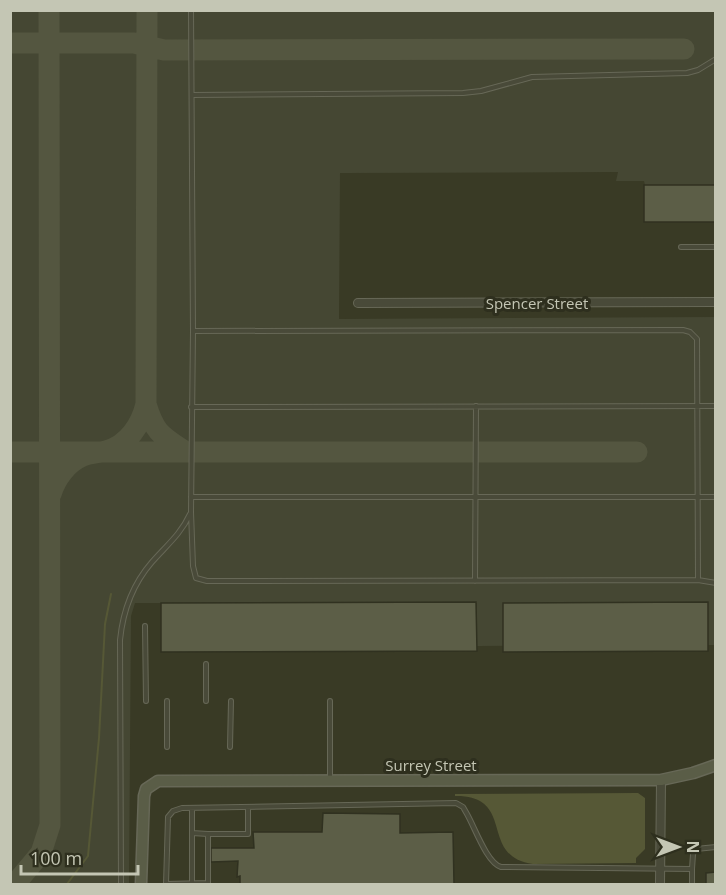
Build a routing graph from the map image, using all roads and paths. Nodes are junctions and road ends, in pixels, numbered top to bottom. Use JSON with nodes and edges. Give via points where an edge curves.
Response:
{"nodes":[{"id":1,"x":191,"y":10,"type":"edge"},
{"id":2,"x":716,"y":59,"type":"edge"},
{"id":3,"x":192,"y":95,"type":"junction"},
{"id":4,"x":681,"y":247,"type":"dead end"},
{"id":5,"x":716,"y":247,"type":"edge"},
{"id":6,"x":716,"y":302,"type":"edge"},
{"id":7,"x":358,"y":303,"type":"dead end"},
{"id":8,"x":193,"y":332,"type":"junction"},
{"id":9,"x":476,"y":406,"type":"junction"},
{"id":10,"x":697,"y":406,"type":"junction"},
{"id":11,"x":716,"y":406,"type":"edge"},
{"id":12,"x":191,"y":407,"type":"junction"},
{"id":13,"x":191,"y":497,"type":"junction"},
{"id":14,"x":476,"y":497,"type":"junction"},
{"id":15,"x":697,"y":497,"type":"junction"},
{"id":16,"x":716,"y":497,"type":"edge"},
{"id":17,"x":191,"y":512,"type":"junction"},
{"id":18,"x":698,"y":580,"type":"junction"},
{"id":19,"x":476,"y":581,"type":"junction"},
{"id":20,"x":716,"y":583,"type":"edge"},
{"id":21,"x":145,"y":626,"type":"dead end"},
{"id":22,"x":206,"y":664,"type":"dead end"},
{"id":23,"x":146,"y":701,"type":"dead end"},
{"id":24,"x":167,"y":701,"type":"dead end"},
{"id":25,"x":206,"y":701,"type":"dead end"},
{"id":26,"x":231,"y":701,"type":"dead end"},
{"id":27,"x":330,"y":701,"type":"dead end"},
{"id":28,"x":167,"y":747,"type":"dead end"},
{"id":29,"x":230,"y":747,"type":"dead end"},
{"id":30,"x":716,"y":765,"type":"edge"},
{"id":31,"x":330,"y":780,"type":"junction"},
{"id":32,"x":661,"y":780,"type":"junction"},
{"id":33,"x":248,"y":807,"type":"junction"},
{"id":34,"x":192,"y":808,"type":"junction"},
{"id":35,"x":192,"y":833,"type":"junction"},
{"id":36,"x":208,"y":834,"type":"junction"},
{"id":37,"x":716,"y":847,"type":"edge"},
{"id":38,"x":660,"y":869,"type":"junction"},
{"id":39,"x":692,"y":869,"type":"junction"},
{"id":40,"x":166,"y":884,"type":"edge"},
{"id":41,"x":192,"y":884,"type":"edge"},
{"id":42,"x":208,"y":884,"type":"edge"},
{"id":43,"x":121,"y":885,"type":"edge"},
{"id":44,"x":141,"y":885,"type":"edge"},
{"id":45,"x":660,"y":885,"type":"edge"},
{"id":46,"x":692,"y":885,"type":"edge"}],
"edges":[{"from":1,"to":3,"type":"lane"},
{"from":2,"to":3,"type":"lane","via":[[687,73],[532,77],[462,93]]},
{"from":3,"to":8,"type":"lane"},
{"from":4,"to":5,"type":"lane"},
{"from":6,"to":7,"type":"street","name":"Spencer Street"},
{"from":8,"to":10,"type":"lane","via":[[687,331],[697,339]]},
{"from":8,"to":12,"type":"lane"},
{"from":9,"to":10,"type":"lane"},
{"from":9,"to":12,"type":"lane"},
{"from":9,"to":14,"type":"lane"},
{"from":10,"to":11,"type":"lane"},
{"from":10,"to":15,"type":"lane"},
{"from":12,"to":13,"type":"lane"},
{"from":13,"to":14,"type":"lane"},
{"from":13,"to":17,"type":"lane"},
{"from":14,"to":15,"type":"lane"},
{"from":14,"to":19,"type":"lane"},
{"from":15,"to":16,"type":"lane"},
{"from":15,"to":18,"type":"lane"},
{"from":17,"to":19,"type":"lane","via":[[193,566],[198,580]]},
{"from":17,"to":43,"type":"lane","via":[[184,526],[137,582],[123,615]]},
{"from":18,"to":19,"type":"lane"},
{"from":18,"to":20,"type":"lane"},
{"from":21,"to":23,"type":"lane"},
{"from":22,"to":25,"type":"lane"},
{"from":24,"to":28,"type":"lane"},
{"from":26,"to":29,"type":"lane"},
{"from":27,"to":31,"type":"lane"},
{"from":30,"to":32,"type":"street","name":"Surrey Street"},
{"from":31,"to":32,"type":"street","name":"Surrey Street"},
{"from":31,"to":44,"type":"street","name":"Surrey Street","via":[[158,781],[146,789],[143,803]]},
{"from":32,"to":38,"type":"street"},
{"from":33,"to":34,"type":"lane"},
{"from":33,"to":36,"type":"lane","via":[[248,834]]},
{"from":33,"to":38,"type":"lane","via":[[456,803],[463,807],[489,857],[501,867]]},
{"from":34,"to":35,"type":"lane"},
{"from":34,"to":40,"type":"lane","via":[[173,811],[168,817]]},
{"from":35,"to":36,"type":"lane"},
{"from":35,"to":41,"type":"lane"},
{"from":36,"to":42,"type":"lane"},
{"from":37,"to":39,"type":"lane","via":[[696,849]]},
{"from":38,"to":39,"type":"lane"},
{"from":38,"to":45,"type":"street"},
{"from":39,"to":46,"type":"lane"},
{"from":40,"to":41,"type":"lane"},
{"from":41,"to":42,"type":"lane"}]}
